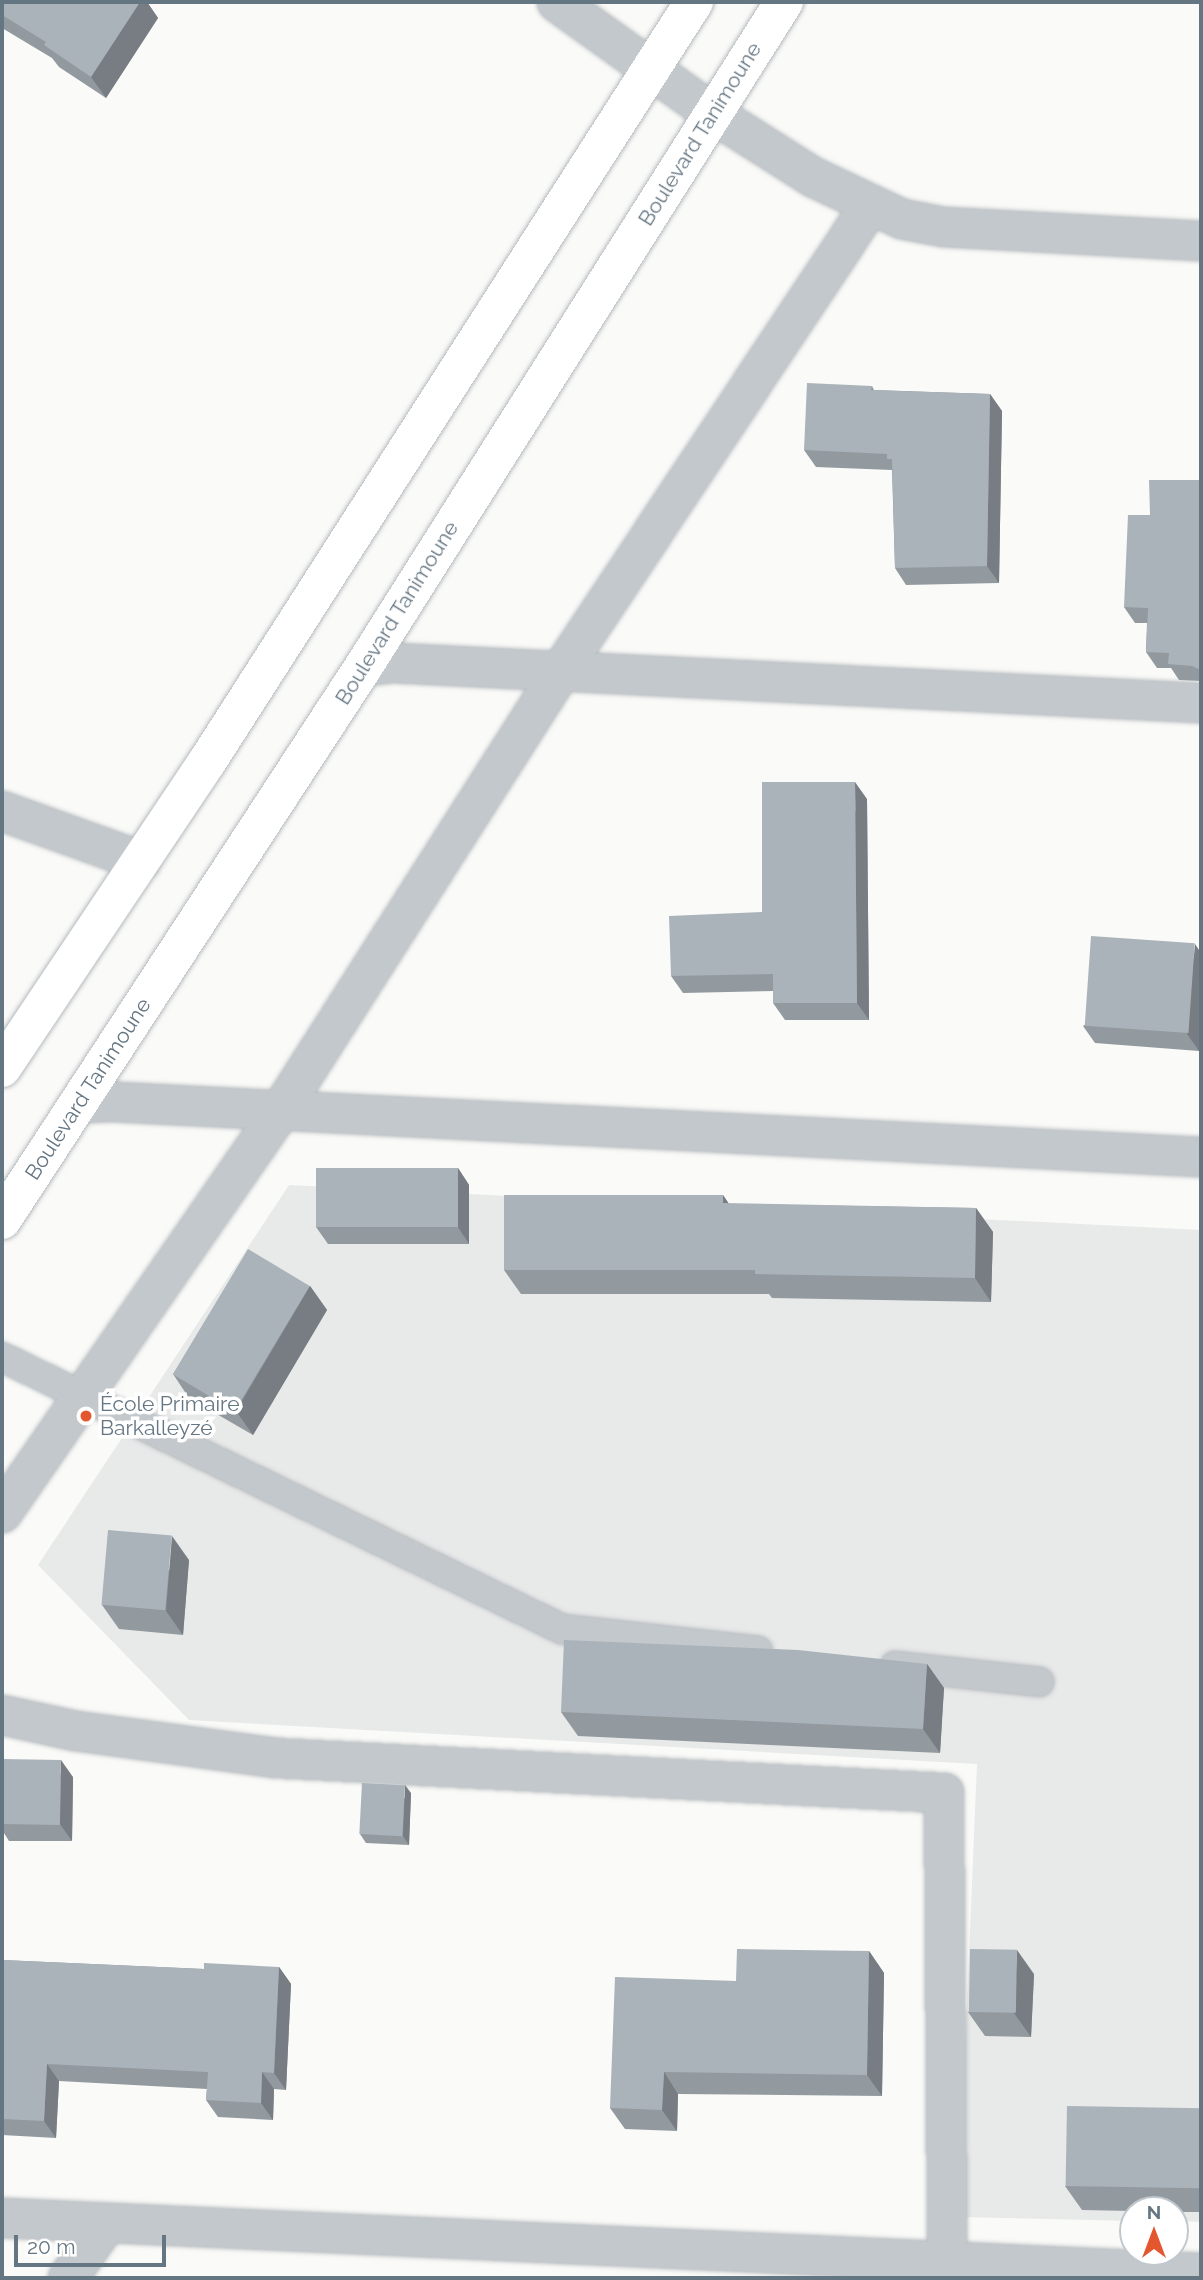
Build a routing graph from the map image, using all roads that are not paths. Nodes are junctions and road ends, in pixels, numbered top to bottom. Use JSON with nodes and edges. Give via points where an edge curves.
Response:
{"nodes":[{"id":1,"x":557,"y":2,"type":"edge"},
{"id":2,"x":694,"y":2,"type":"edge"},
{"id":3,"x":784,"y":2,"type":"edge"},
{"id":4,"x":650,"y":68,"type":"junction"},
{"id":5,"x":712,"y":113,"type":"junction"},
{"id":6,"x":870,"y":206,"type":"junction"},
{"id":7,"x":1201,"y":241,"type":"edge"},
{"id":8,"x":364,"y":666,"type":"junction"},
{"id":9,"x":561,"y":671,"type":"junction"},
{"id":10,"x":1201,"y":704,"type":"edge"},
{"id":11,"x":2,"y":811,"type":"edge"},
{"id":12,"x":141,"y":861,"type":"junction"},
{"id":13,"x":2,"y":1068,"type":"edge"},
{"id":14,"x":80,"y":1103,"type":"junction"},
{"id":15,"x":281,"y":1110,"type":"junction"},
{"id":16,"x":1201,"y":1157,"type":"edge"},
{"id":17,"x":2,"y":1220,"type":"edge"},
{"id":18,"x":2,"y":1357,"type":"edge"},
{"id":19,"x":82,"y":1396,"type":"junction"},
{"id":20,"x":2,"y":1513,"type":"edge"},
{"id":21,"x":780,"y":1653,"type":"edge"},
{"id":22,"x":875,"y":1664,"type":"edge"},
{"id":23,"x":1039,"y":1682,"type":"dead end"},
{"id":24,"x":2,"y":1715,"type":"edge"},
{"id":25,"x":2,"y":2218,"type":"edge"},
{"id":26,"x":107,"y":2222,"type":"junction"},
{"id":27,"x":947,"y":2270,"type":"edge"},
{"id":28,"x":1201,"y":2273,"type":"edge"},
{"id":29,"x":68,"y":2278,"type":"edge"}],
"edges":[{"from":1,"to":4,"type":"street"},
{"from":2,"to":4,"type":"main road"},
{"from":3,"to":5,"type":"main road","name":"Boulevard Tanimoune"},
{"from":4,"to":5,"type":"street"},
{"from":4,"to":12,"type":"main road"},
{"from":5,"to":6,"type":"street","via":[[813,177]]},
{"from":5,"to":8,"type":"main road","name":"Boulevard Tanimoune"},
{"from":6,"to":7,"type":"street","via":[[920,224]]},
{"from":6,"to":9,"type":"street"},
{"from":8,"to":9,"type":"street","via":[[394,663]]},
{"from":8,"to":14,"type":"main road","name":"Boulevard Tanimoune"},
{"from":9,"to":10,"type":"street"},
{"from":9,"to":15,"type":"street"},
{"from":11,"to":12,"type":"street"},
{"from":12,"to":13,"type":"main road"},
{"from":14,"to":15,"type":"street"},
{"from":14,"to":17,"type":"main road","name":"Boulevard Tanimoune"},
{"from":15,"to":16,"type":"street"},
{"from":15,"to":19,"type":"street"},
{"from":18,"to":19,"type":"lane"},
{"from":19,"to":20,"type":"street"},
{"from":19,"to":21,"type":"lane","via":[[562,1629]]},
{"from":22,"to":23,"type":"lane"},
{"from":24,"to":27,"type":"street","via":[[76,1731],[275,1758],[944,1793]]},
{"from":25,"to":26,"type":"street"},
{"from":26,"to":27,"type":"street"},
{"from":26,"to":29,"type":"street"},
{"from":27,"to":28,"type":"street"}]}
